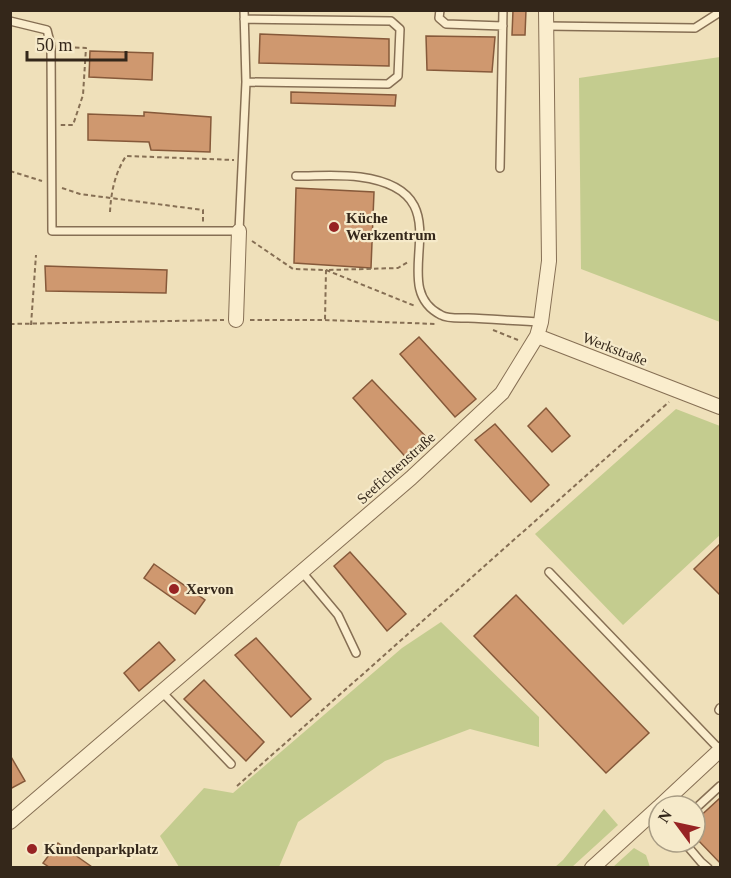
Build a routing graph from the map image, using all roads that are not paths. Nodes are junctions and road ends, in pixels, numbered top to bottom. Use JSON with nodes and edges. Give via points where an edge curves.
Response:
{"nodes":[{"id":1,"x":244,"y":10,"type":"edge"},
{"id":2,"x":440,"y":10,"type":"edge"},
{"id":3,"x":503,"y":10,"type":"edge"},
{"id":4,"x":546,"y":10,"type":"edge"},
{"id":5,"x":720,"y":12,"type":"edge"},
{"id":6,"x":244,"y":19,"type":"junction"},
{"id":7,"x":10,"y":21,"type":"edge"},
{"id":8,"x":502,"y":26,"type":"junction"},
{"id":9,"x":546,"y":26,"type":"junction"},
{"id":10,"x":246,"y":82,"type":"junction"},
{"id":11,"x":500,"y":168,"type":"dead end"},
{"id":12,"x":296,"y":176,"type":"dead end"},
{"id":13,"x":239,"y":231,"type":"junction"},
{"id":14,"x":236,"y":320,"type":"road end"},
{"id":15,"x":542,"y":322,"type":"junction"},
{"id":16,"x":534,"y":341,"type":"junction"},
{"id":17,"x":720,"y":408,"type":"edge"},
{"id":18,"x":302,"y":572,"type":"junction"},
{"id":19,"x":549,"y":572,"type":"dead end"},
{"id":20,"x":356,"y":653,"type":"dead end"},
{"id":21,"x":162,"y":692,"type":"junction"},
{"id":22,"x":720,"y":750,"type":"edge"},
{"id":23,"x":231,"y":764,"type":"dead end"},
{"id":24,"x":720,"y":786,"type":"edge"},
{"id":25,"x":674,"y":794,"type":"edge"},
{"id":26,"x":707,"y":798,"type":"edge"},
{"id":27,"x":647,"y":819,"type":"edge"},
{"id":28,"x":10,"y":822,"type":"edge"},
{"id":29,"x":694,"y":854,"type":"edge"},
{"id":30,"x":592,"y":867,"type":"edge"},
{"id":31,"x":708,"y":867,"type":"edge"}],
"edges":[{"from":1,"to":6,"type":"lane"},
{"from":2,"to":8,"type":"lane","via":[[439,18],[446,24]]},
{"from":3,"to":8,"type":"lane"},
{"from":4,"to":9,"type":"street","name":"Seefichtenstraße"},
{"from":5,"to":9,"type":"lane","via":[[695,28]]},
{"from":6,"to":10,"type":"lane"},
{"from":6,"to":10,"type":"lane","via":[[391,21],[400,29],[398,76],[388,84]]},
{"from":7,"to":13,"type":"lane","via":[[47,30],[51,46],[52,231]]},
{"from":8,"to":11,"type":"lane"},
{"from":9,"to":15,"type":"street","name":"Seefichtenstraße","via":[[549,261]]},
{"from":10,"to":13,"type":"lane"},
{"from":12,"to":15,"type":"lane","via":[[360,177],[402,190],[416,204],[420,228],[419,287],[425,304],[442,316]]},
{"from":13,"to":14,"type":"street"},
{"from":15,"to":16,"type":"street","name":"Seefichtenstraße"},
{"from":16,"to":17,"type":"street","name":"Werkstraße"},
{"from":16,"to":18,"type":"street","name":"Seefichtenstraße","via":[[502,393]]},
{"from":18,"to":20,"type":"lane","via":[[338,615]]},
{"from":18,"to":21,"type":"street","name":"Seefichtenstraße"},
{"from":19,"to":22,"type":"lane"},
{"from":21,"to":23,"type":"lane"},
{"from":21,"to":28,"type":"street","name":"Seefichtenstraße"},
{"from":22,"to":25,"type":"street"},
{"from":24,"to":26,"type":"lane"},
{"from":27,"to":30,"type":"street"},
{"from":29,"to":31,"type":"lane"}]}
